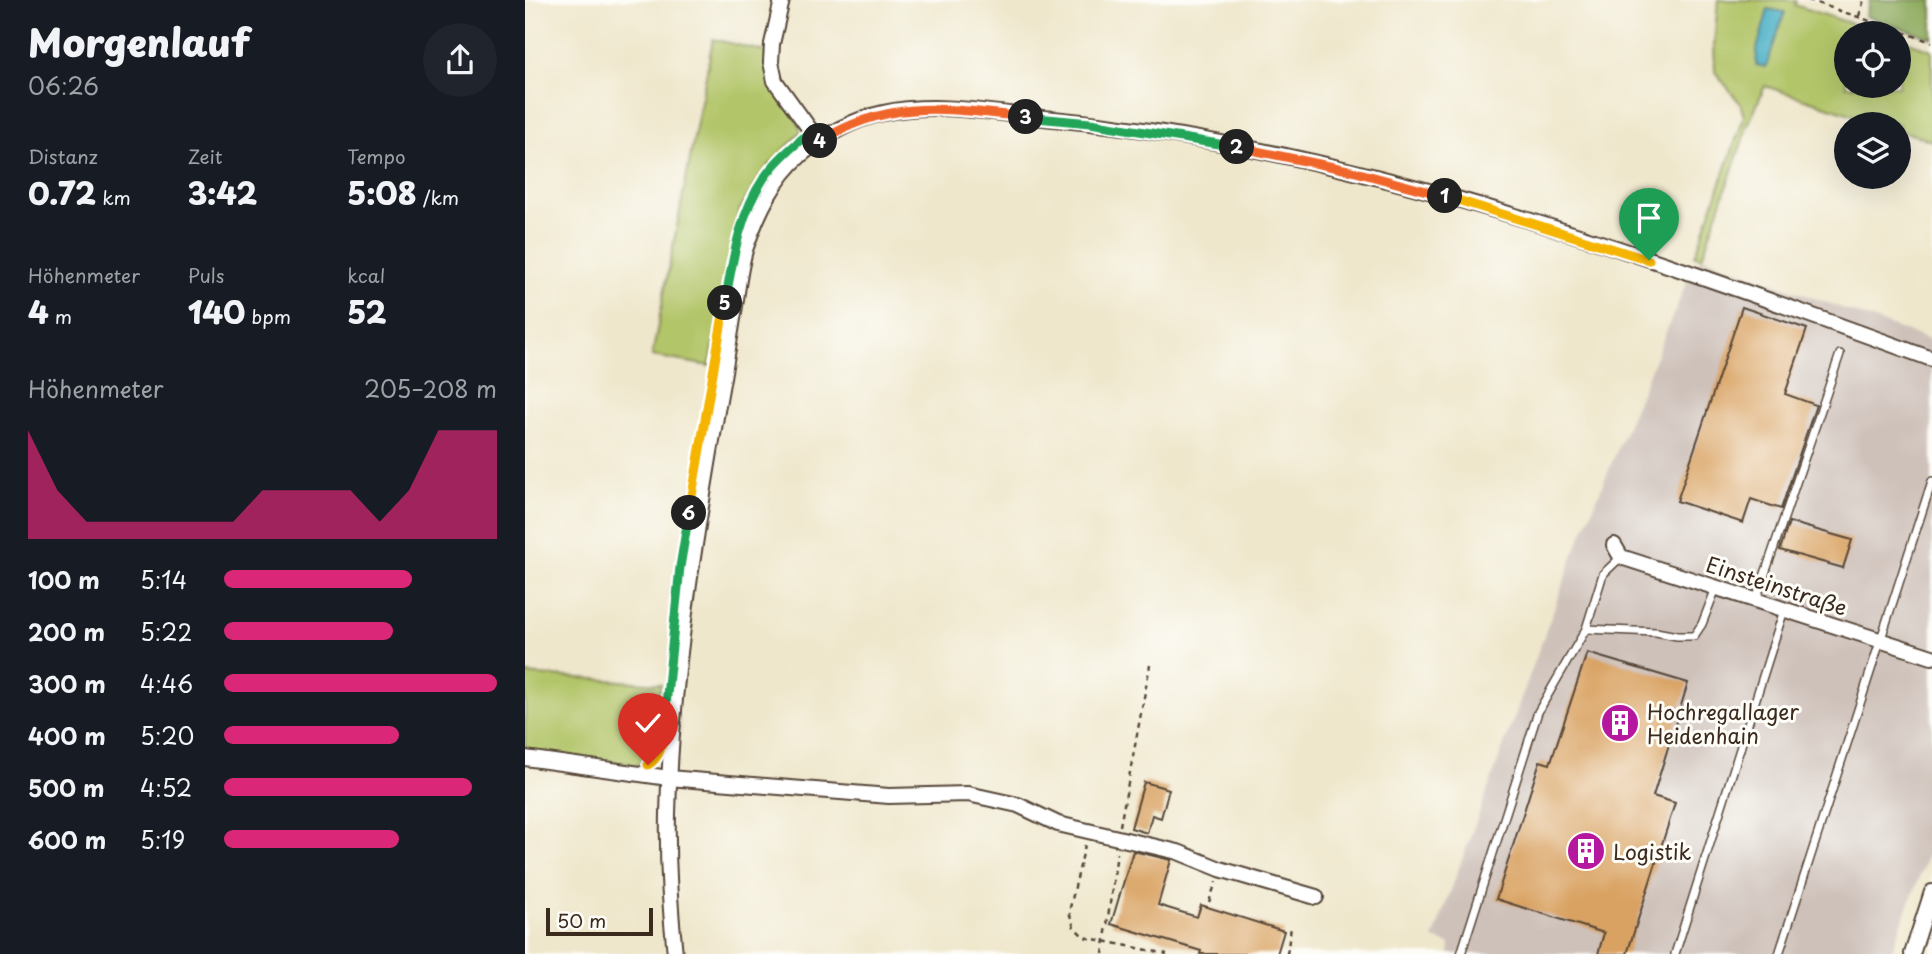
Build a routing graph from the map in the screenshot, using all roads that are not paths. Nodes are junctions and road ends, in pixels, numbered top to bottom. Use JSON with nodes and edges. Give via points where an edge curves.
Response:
{"nodes":[{"id":1,"x":782,"y":0,"type":"edge"},
{"id":2,"x":819,"y":142,"type":"junction"},
{"id":3,"x":1840,"y":354,"type":"dead end"},
{"id":4,"x":1932,"y":359,"type":"edge"},
{"id":5,"x":1932,"y":481,"type":"edge"},
{"id":6,"x":1617,"y":551,"type":"joint"},
{"id":7,"x":1716,"y":587,"type":"junction"},
{"id":8,"x":1756,"y":600,"type":"junction"},
{"id":9,"x":1784,"y":610,"type":"junction"},
{"id":10,"x":1586,"y":629,"type":"junction"},
{"id":11,"x":1879,"y":640,"type":"junction"},
{"id":12,"x":1932,"y":657,"type":"edge"},
{"id":13,"x":525,"y":758,"type":"edge"},
{"id":14,"x":669,"y":778,"type":"junction"},
{"id":15,"x":1932,"y":892,"type":"edge"},
{"id":16,"x":1316,"y":897,"type":"dead end"},
{"id":17,"x":675,"y":954,"type":"edge"},
{"id":18,"x":1461,"y":954,"type":"edge"},
{"id":19,"x":1675,"y":954,"type":"edge"},
{"id":20,"x":1779,"y":954,"type":"edge"},
{"id":21,"x":1912,"y":954,"type":"edge"}],
"edges":[{"from":1,"to":2,"type":"street","via":[[772,44],[775,81]]},
{"from":2,"to":4,"type":"street","via":[[879,114],[926,109],[1090,123],[1231,146],[1348,170],[1541,225]]},
{"from":2,"to":14,"type":"street","via":[[802,154],[769,193],[744,253],[691,579]]},
{"from":3,"to":8,"type":"lane"},
{"from":5,"to":11,"type":"lane"},
{"from":6,"to":7,"type":"street","name":"Einsteinstraße"},
{"from":6,"to":10,"type":"lane","via":[[1603,574]]},
{"from":7,"to":8,"type":"street","name":"Einsteinstraße"},
{"from":7,"to":10,"type":"lane","via":[[1694,636]]},
{"from":8,"to":9,"type":"street","name":"Einsteinstraße"},
{"from":9,"to":11,"type":"street","name":"Einsteinstraße"},
{"from":9,"to":19,"type":"lane"},
{"from":10,"to":18,"type":"lane","via":[[1538,712]]},
{"from":11,"to":12,"type":"street","name":"Einsteinstraße"},
{"from":11,"to":20,"type":"lane"},
{"from":13,"to":14,"type":"street"},
{"from":14,"to":16,"type":"street","via":[[889,796],[968,793],[1018,804],[1058,824],[1178,852]]},
{"from":14,"to":17,"type":"street"},
{"from":15,"to":21,"type":"street"}]}
